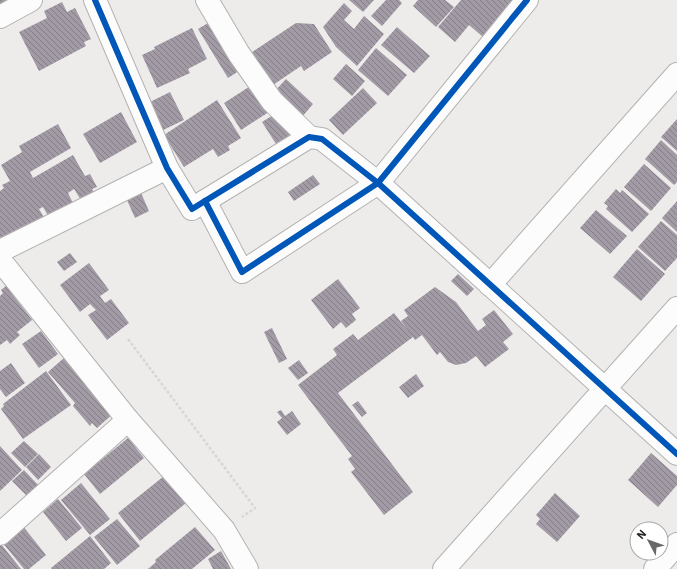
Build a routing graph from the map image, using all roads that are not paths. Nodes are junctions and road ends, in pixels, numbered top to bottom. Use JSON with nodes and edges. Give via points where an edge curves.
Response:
{"nodes":[{"id":1,"x":31,"y":0,"type":"edge"},
{"id":2,"x":95,"y":0,"type":"edge"},
{"id":3,"x":207,"y":0,"type":"edge"},
{"id":4,"x":527,"y":0,"type":"edge"},
{"id":5,"x":0,"y":17,"type":"edge"},
{"id":6,"x":677,"y":74,"type":"edge"},
{"id":7,"x":309,"y":137,"type":"junction"},
{"id":8,"x":167,"y":168,"type":"junction"},
{"id":9,"x":378,"y":183,"type":"junction"},
{"id":10,"x":205,"y":201,"type":"junction"},
{"id":11,"x":0,"y":251,"type":"edge"},
{"id":12,"x":0,"y":260,"type":"edge"},
{"id":13,"x":490,"y":285,"type":"junction"},
{"id":14,"x":677,"y":308,"type":"edge"},
{"id":15,"x":605,"y":389,"type":"junction"},
{"id":16,"x":128,"y":420,"type":"junction"},
{"id":17,"x":677,"y":454,"type":"edge"},
{"id":18,"x":0,"y":534,"type":"edge"},
{"id":19,"x":677,"y":544,"type":"edge"},
{"id":20,"x":247,"y":569,"type":"edge"},
{"id":21,"x":444,"y":569,"type":"edge"},
{"id":22,"x":655,"y":569,"type":"edge"}],
"edges":[{"from":1,"to":5,"type":"street"},
{"from":2,"to":8,"type":"street"},
{"from":3,"to":7,"type":"street","via":[[239,54],[272,101]]},
{"from":4,"to":9,"type":"street"},
{"from":6,"to":13,"type":"street"},
{"from":7,"to":9,"type":"street","via":[[322,139]]},
{"from":7,"to":10,"type":"street"},
{"from":8,"to":10,"type":"street","via":[[192,209]]},
{"from":8,"to":11,"type":"street"},
{"from":9,"to":10,"type":"street","via":[[242,272]]},
{"from":9,"to":13,"type":"street"},
{"from":12,"to":16,"type":"street"},
{"from":13,"to":15,"type":"street"},
{"from":14,"to":15,"type":"street"},
{"from":15,"to":17,"type":"street"},
{"from":15,"to":21,"type":"street"},
{"from":16,"to":18,"type":"street"},
{"from":16,"to":20,"type":"street","via":[[224,530]]},
{"from":19,"to":22,"type":"street"}]}
